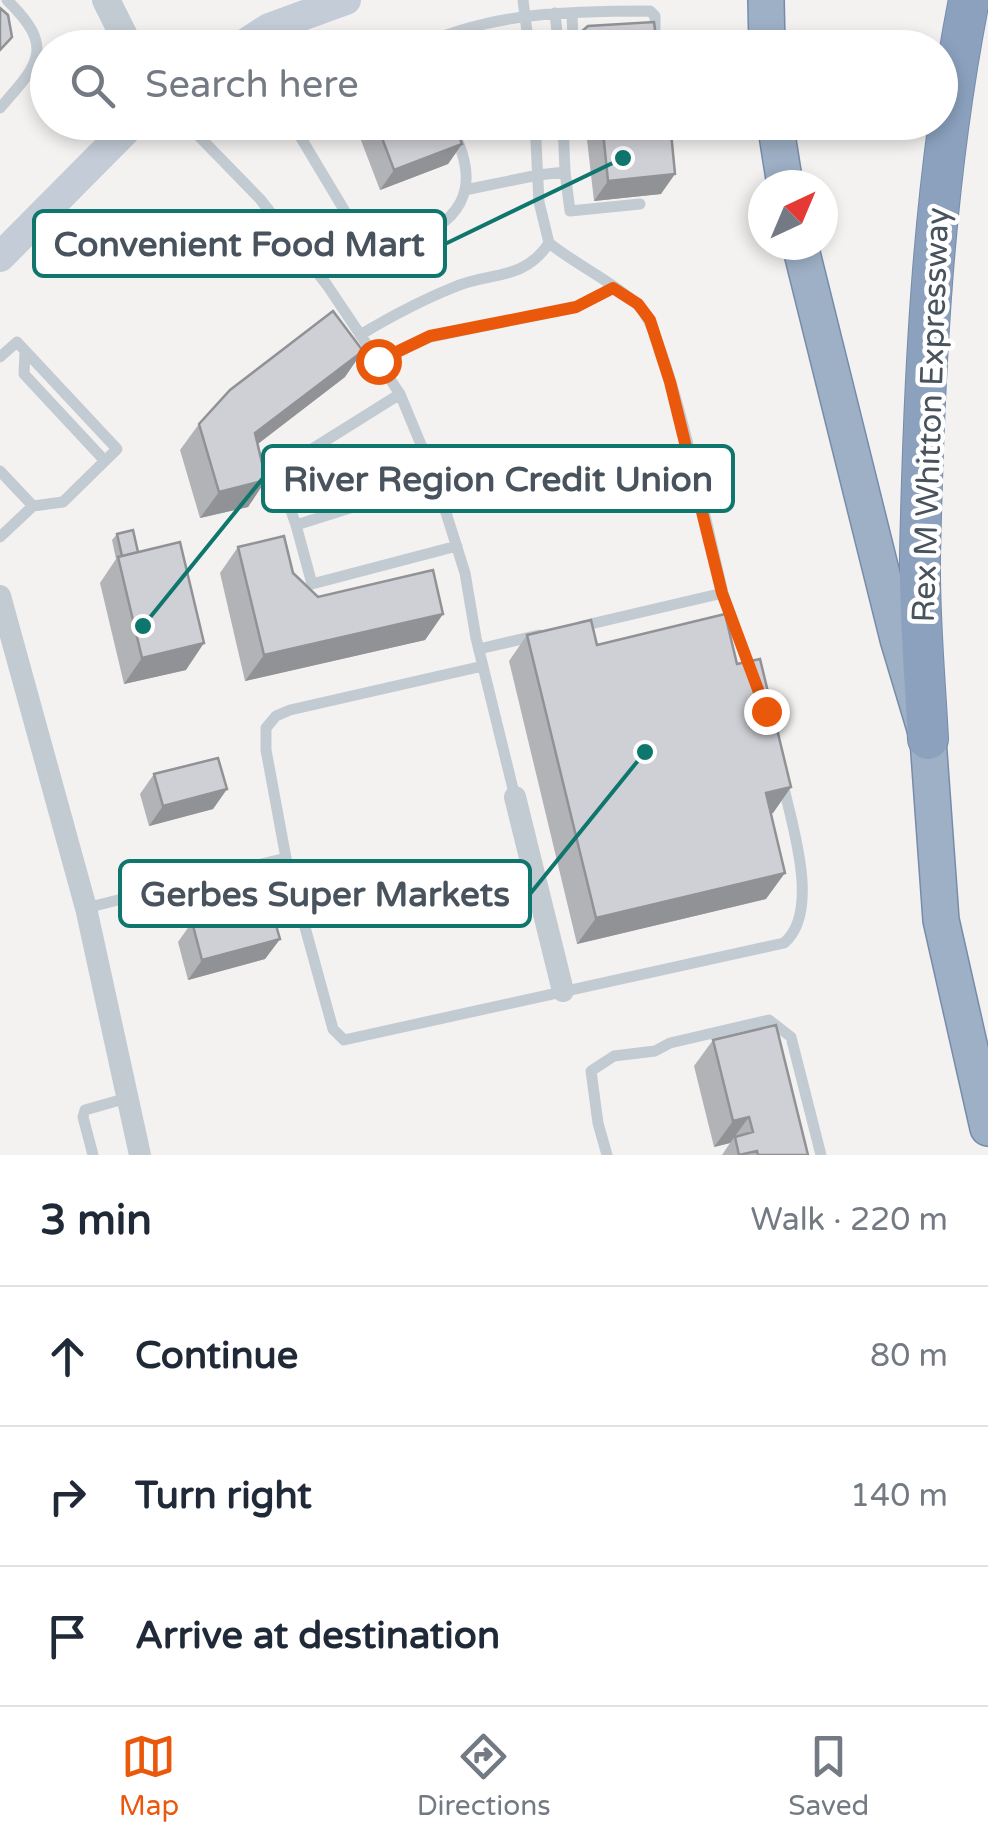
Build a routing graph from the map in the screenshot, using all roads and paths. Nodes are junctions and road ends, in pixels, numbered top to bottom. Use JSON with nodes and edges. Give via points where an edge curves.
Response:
{"nodes":[{"id":1,"x":7,"y":0,"type":"edge"},
{"id":2,"x":106,"y":0,"type":"edge"},
{"id":3,"x":346,"y":0,"type":"edge"},
{"id":4,"x":523,"y":0,"type":"edge"},
{"id":5,"x":766,"y":0,"type":"edge"},
{"id":6,"x":968,"y":0,"type":"edge"},
{"id":7,"x":298,"y":8,"type":"edge"},
{"id":8,"x":598,"y":12,"type":"junction"},
{"id":9,"x":555,"y":13,"type":"junction"},
{"id":10,"x":572,"y":13,"type":"junction"},
{"id":11,"x":525,"y":14,"type":"junction"},
{"id":12,"x":33,"y":30,"type":"edge"},
{"id":13,"x":121,"y":30,"type":"edge"},
{"id":14,"x":270,"y":30,"type":"edge"},
{"id":15,"x":464,"y":30,"type":"edge"},
{"id":16,"x":527,"y":30,"type":"edge"},
{"id":17,"x":557,"y":30,"type":"edge"},
{"id":18,"x":573,"y":30,"type":"edge"},
{"id":19,"x":600,"y":30,"type":"edge"},
{"id":20,"x":655,"y":30,"type":"edge"},
{"id":21,"x":767,"y":30,"type":"edge"},
{"id":22,"x":958,"y":53,"type":"edge"},
{"id":23,"x":30,"y":75,"type":"edge"},
{"id":24,"x":0,"y":108,"type":"edge"},
{"id":25,"x":116,"y":140,"type":"edge"},
{"id":26,"x":203,"y":140,"type":"edge"},
{"id":27,"x":302,"y":140,"type":"edge"},
{"id":28,"x":457,"y":140,"type":"edge"},
{"id":29,"x":537,"y":140,"type":"edge"},
{"id":30,"x":564,"y":140,"type":"edge"},
{"id":31,"x":778,"y":140,"type":"edge"},
{"id":32,"x":946,"y":140,"type":"edge"},
{"id":33,"x":783,"y":170,"type":"edge"},
{"id":34,"x":566,"y":172,"type":"junction"},
{"id":35,"x":538,"y":174,"type":"junction"},
{"id":36,"x":466,"y":190,"type":"junction"},
{"id":37,"x":640,"y":204,"type":"dead end"},
{"id":38,"x":342,"y":230,"type":"junction"},
{"id":39,"x":549,"y":243,"type":"junction"},
{"id":40,"x":0,"y":257,"type":"edge"},
{"id":41,"x":306,"y":259,"type":"junction"},
{"id":42,"x":804,"y":260,"type":"edge"},
{"id":43,"x":613,"y":288,"type":"junction"},
{"id":44,"x":360,"y":335,"type":"junction"},
{"id":45,"x":0,"y":357,"type":"edge"},
{"id":46,"x":378,"y":361,"type":"junction"},
{"id":47,"x":400,"y":394,"type":"junction"},
{"id":48,"x":0,"y":471,"type":"edge"},
{"id":49,"x":436,"y":481,"type":"junction"},
{"id":50,"x":33,"y":506,"type":"junction"},
{"id":51,"x":296,"y":525,"type":"junction"},
{"id":52,"x":0,"y":537,"type":"edge"},
{"id":53,"x":456,"y":546,"type":"junction"},
{"id":54,"x":722,"y":593,"type":"junction"},
{"id":55,"x":0,"y":596,"type":"edge"},
{"id":56,"x":570,"y":628,"type":"edge"},
{"id":57,"x":552,"y":632,"type":"edge"},
{"id":58,"x":479,"y":650,"type":"junction"},
{"id":59,"x":483,"y":666,"type":"junction"},
{"id":60,"x":760,"y":695,"type":"edge"},
{"id":61,"x":928,"y":740,"type":"junction"},
{"id":62,"x":778,"y":764,"type":"edge"},
{"id":63,"x":516,"y":797,"type":"joint"},
{"id":64,"x":286,"y":858,"type":"junction"},
{"id":65,"x":86,"y":908,"type":"junction"},
{"id":66,"x":563,"y":992,"type":"junction"},
{"id":67,"x":127,"y":1098,"type":"junction"},
{"id":68,"x":988,"y":1128,"type":"edge"},
{"id":69,"x":93,"y":1155,"type":"edge"},
{"id":70,"x":140,"y":1155,"type":"edge"},
{"id":71,"x":607,"y":1155,"type":"edge"},
{"id":72,"x":821,"y":1155,"type":"edge"}],
"edges":[{"from":1,"to":12,"type":"lane"},
{"from":2,"to":13,"type":"street"},
{"from":3,"to":7,"type":"main road"},
{"from":4,"to":11,"type":"lane"},
{"from":5,"to":21,"type":"highway"},
{"from":6,"to":22,"type":"highway","name":"Rex M Whitton Expressway"},
{"from":7,"to":14,"type":"main road"},
{"from":8,"to":10,"type":"lane"},
{"from":8,"to":19,"type":"lane"},
{"from":8,"to":20,"type":"lane","via":[[625,17],[650,11]]},
{"from":9,"to":10,"type":"lane"},
{"from":9,"to":11,"type":"lane"},
{"from":9,"to":17,"type":"lane"},
{"from":10,"to":18,"type":"lane"},
{"from":11,"to":15,"type":"lane"},
{"from":11,"to":16,"type":"lane"},
{"from":23,"to":24,"type":"lane"},
{"from":25,"to":40,"type":"main road"},
{"from":26,"to":41,"type":"lane","via":[[260,198]]},
{"from":27,"to":38,"type":"lane","via":[[346,213]]},
{"from":28,"to":36,"type":"lane"},
{"from":29,"to":35,"type":"lane"},
{"from":30,"to":34,"type":"lane"},
{"from":31,"to":33,"type":"highway"},
{"from":32,"to":61,"type":"highway","name":"Rex M Whitton Expressway","via":[[920,559]]},
{"from":34,"to":35,"type":"lane"},
{"from":34,"to":37,"type":"lane","via":[[570,210]]},
{"from":35,"to":36,"type":"lane"},
{"from":35,"to":39,"type":"lane"},
{"from":36,"to":38,"type":"lane","via":[[458,211],[408,238]]},
{"from":38,"to":41,"type":"lane"},
{"from":39,"to":43,"type":"lane"},
{"from":39,"to":44,"type":"lane","via":[[537,261],[459,284]]},
{"from":41,"to":44,"type":"lane"},
{"from":42,"to":61,"type":"highway"},
{"from":43,"to":46,"type":"lane","via":[[576,307],[430,336]]},
{"from":43,"to":54,"type":"lane","via":[[650,320]]},
{"from":44,"to":46,"type":"lane"},
{"from":45,"to":50,"type":"lane","via":[[16,342],[117,449],[63,502]]},
{"from":46,"to":47,"type":"lane"},
{"from":47,"to":49,"type":"lane"},
{"from":47,"to":51,"type":"lane","via":[[277,472]]},
{"from":48,"to":50,"type":"lane"},
{"from":49,"to":51,"type":"lane"},
{"from":49,"to":53,"type":"lane"},
{"from":50,"to":52,"type":"lane"},
{"from":51,"to":53,"type":"lane","via":[[312,584]]},
{"from":53,"to":58,"type":"lane"},
{"from":54,"to":56,"type":"lane"},
{"from":54,"to":60,"type":"lane"},
{"from":55,"to":65,"type":"street"},
{"from":57,"to":58,"type":"lane"},
{"from":58,"to":59,"type":"lane"},
{"from":59,"to":63,"type":"lane"},
{"from":59,"to":64,"type":"lane","via":[[276,716],[266,728],[266,750]]},
{"from":61,"to":68,"type":"highway","name":"Rex M Whitton Expressway","via":[[941,920]]},
{"from":62,"to":66,"type":"lane","via":[[798,852],[803,913],[790,937]]},
{"from":63,"to":66,"type":"street"},
{"from":64,"to":65,"type":"lane"},
{"from":64,"to":66,"type":"lane","via":[[333,1029],[344,1040]]},
{"from":65,"to":67,"type":"street"},
{"from":67,"to":69,"type":"lane","via":[[84,1110]]},
{"from":67,"to":70,"type":"street"},
{"from":71,"to":72,"type":"lane","via":[[591,1071],[614,1056],[768,1020],[791,1037]]}]}
